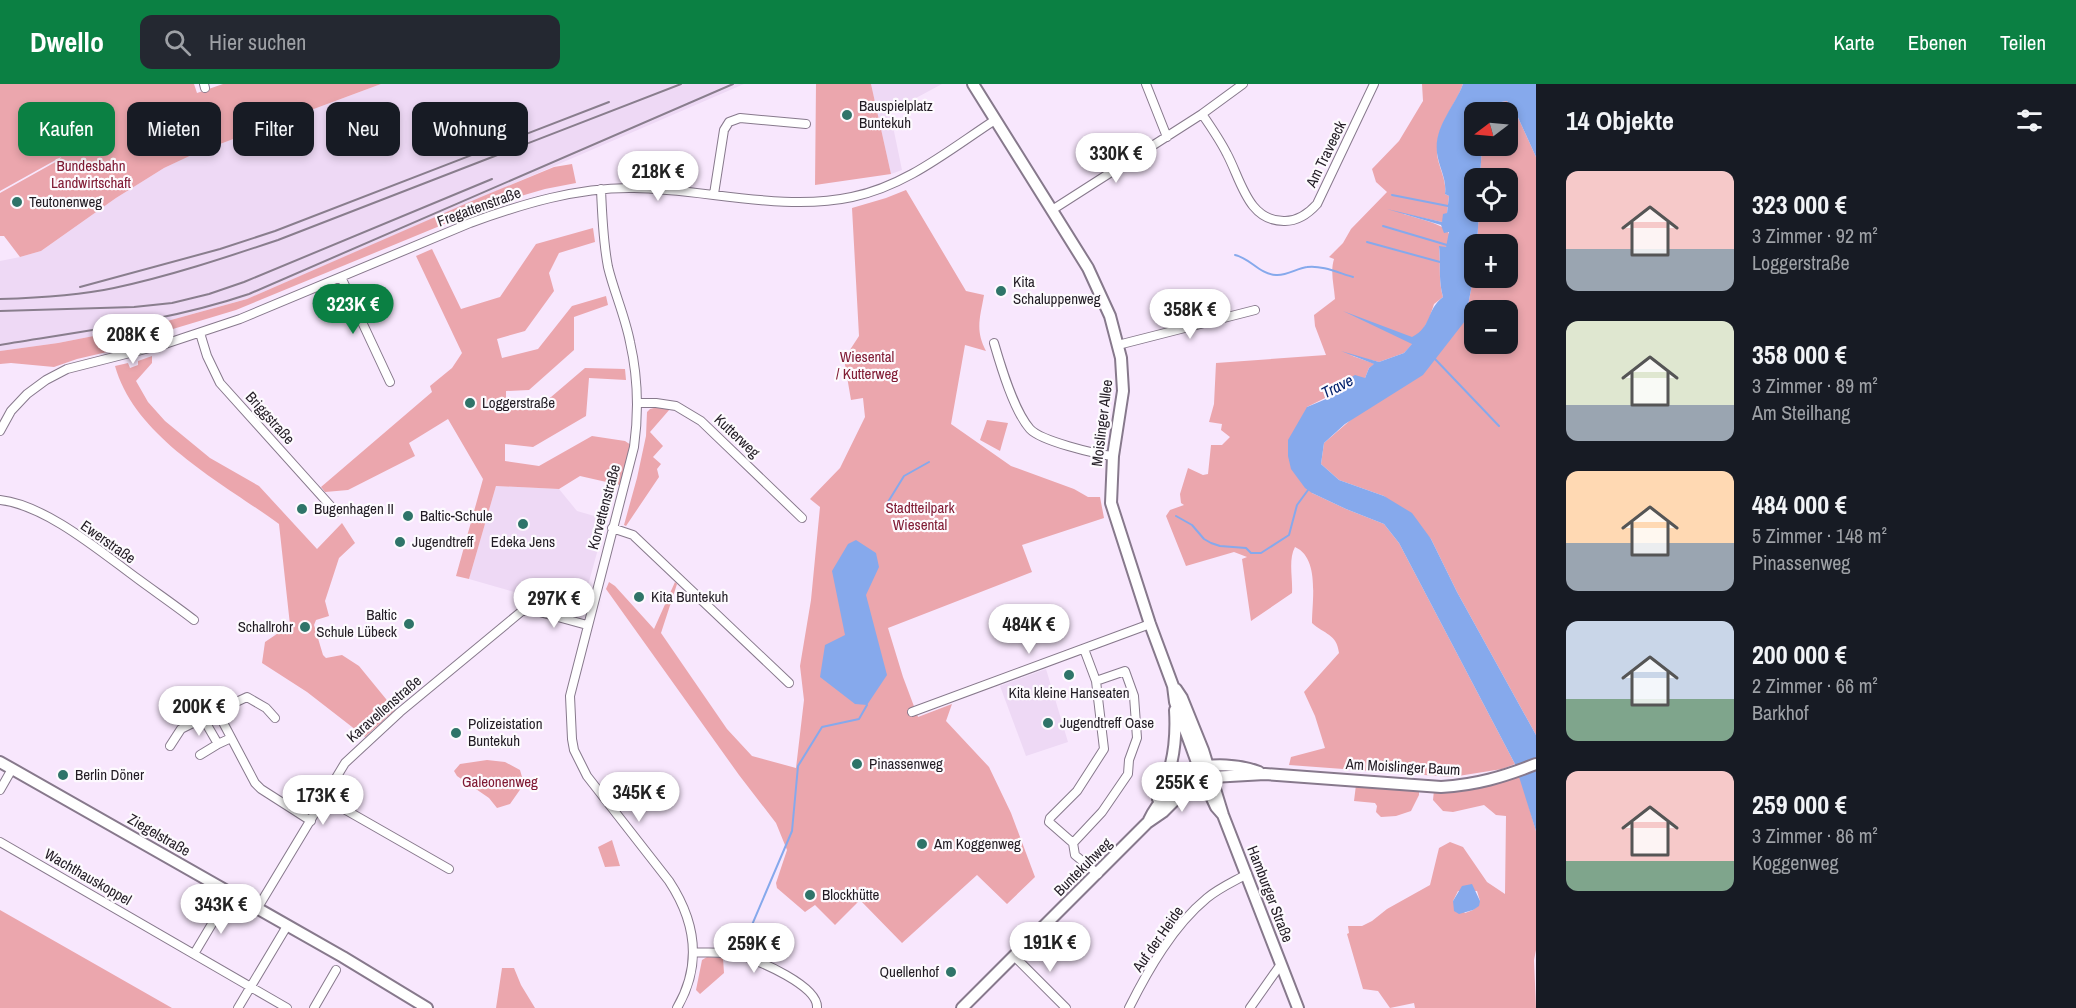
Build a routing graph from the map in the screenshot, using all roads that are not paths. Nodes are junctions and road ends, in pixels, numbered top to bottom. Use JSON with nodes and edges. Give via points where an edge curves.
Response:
{"nodes":[{"id":1,"x":973,"y":84,"type":"edge"},
{"id":2,"x":1146,"y":84,"type":"edge"},
{"id":3,"x":1243,"y":84,"type":"edge"},
{"id":4,"x":1374,"y":84,"type":"edge"},
{"id":5,"x":1202,"y":114,"type":"junction"},
{"id":6,"x":995,"y":120,"type":"junction"},
{"id":7,"x":806,"y":124,"type":"dead end"},
{"id":8,"x":1167,"y":137,"type":"junction"},
{"id":9,"x":601,"y":189,"type":"junction"},
{"id":10,"x":714,"y":194,"type":"junction"},
{"id":11,"x":1052,"y":210,"type":"junction"},
{"id":12,"x":342,"y":277,"type":"junction"},
{"id":13,"x":1255,"y":310,"type":"dead end"},
{"id":14,"x":200,"y":333,"type":"junction"},
{"id":15,"x":994,"y":344,"type":"dead end"},
{"id":16,"x":1118,"y":345,"type":"junction"},
{"id":17,"x":390,"y":382,"type":"dead end"},
{"id":18,"x":638,"y":403,"type":"junction"},
{"id":19,"x":0,"y":431,"type":"edge"},
{"id":20,"x":1113,"y":456,"type":"junction"},
{"id":21,"x":0,"y":500,"type":"edge"},
{"id":22,"x":336,"y":512,"type":"dead end"},
{"id":23,"x":802,"y":518,"type":"dead end"},
{"id":24,"x":612,"y":528,"type":"junction"},
{"id":25,"x":194,"y":620,"type":"dead end"},
{"id":26,"x":1150,"y":624,"type":"junction"},
{"id":27,"x":587,"y":625,"type":"junction"},
{"id":28,"x":1084,"y":649,"type":"junction"},
{"id":29,"x":1096,"y":681,"type":"junction"},
{"id":30,"x":789,"y":683,"type":"dead end"},
{"id":31,"x":1173,"y":686,"type":"junction"},
{"id":32,"x":1175,"y":702,"type":"junction"},
{"id":33,"x":217,"y":711,"type":"junction"},
{"id":34,"x":912,"y":712,"type":"dead end"},
{"id":35,"x":203,"y":718,"type":"junction"},
{"id":36,"x":275,"y":718,"type":"dead end"},
{"id":37,"x":231,"y":738,"type":"junction"},
{"id":38,"x":218,"y":744,"type":"junction"},
{"id":39,"x":170,"y":746,"type":"dead end"},
{"id":40,"x":200,"y":754,"type":"dead end"},
{"id":41,"x":0,"y":762,"type":"edge"},
{"id":42,"x":1536,"y":764,"type":"edge"},
{"id":43,"x":12,"y":769,"type":"junction"},
{"id":44,"x":1206,"y":773,"type":"junction"},
{"id":45,"x":0,"y":790,"type":"edge"},
{"id":46,"x":323,"y":797,"type":"junction"},
{"id":47,"x":1153,"y":811,"type":"junction"},
{"id":48,"x":1223,"y":815,"type":"joint"},
{"id":49,"x":311,"y":821,"type":"junction"},
{"id":50,"x":1147,"y":823,"type":"junction"},
{"id":51,"x":0,"y":842,"type":"edge"},
{"id":52,"x":1072,"y":843,"type":"junction"},
{"id":53,"x":449,"y":869,"type":"dead end"},
{"id":54,"x":1098,"y":874,"type":"junction"},
{"id":55,"x":1247,"y":874,"type":"junction"},
{"id":56,"x":225,"y":902,"type":"dead end"},
{"id":57,"x":257,"y":909,"type":"junction"},
{"id":58,"x":287,"y":926,"type":"junction"},
{"id":59,"x":693,"y":952,"type":"junction"},
{"id":60,"x":194,"y":954,"type":"junction"},
{"id":61,"x":1014,"y":956,"type":"junction"},
{"id":62,"x":1281,"y":964,"type":"junction"},
{"id":63,"x":336,"y":970,"type":"dead end"},
{"id":64,"x":251,"y":986,"type":"junction"},
{"id":65,"x":238,"y":1008,"type":"edge"},
{"id":66,"x":287,"y":1008,"type":"edge"},
{"id":67,"x":314,"y":1008,"type":"edge"},
{"id":68,"x":427,"y":1008,"type":"edge"},
{"id":69,"x":677,"y":1008,"type":"edge"},
{"id":70,"x":817,"y":1008,"type":"edge"},
{"id":71,"x":962,"y":1008,"type":"edge"},
{"id":72,"x":1066,"y":1008,"type":"edge"},
{"id":73,"x":1129,"y":1008,"type":"edge"},
{"id":74,"x":1250,"y":1008,"type":"edge"},
{"id":75,"x":1298,"y":1008,"type":"edge"}],
"edges":[{"from":1,"to":6,"type":"main road","name":"Moislinger Allee"},
{"from":2,"to":8,"type":"street"},
{"from":3,"to":5,"type":"street"},
{"from":4,"to":5,"type":"street","name":"Am Traveeck","via":[[1317,204],[1296,220],[1276,221],[1257,211]]},
{"from":5,"to":8,"type":"street"},
{"from":6,"to":10,"type":"street","name":"Fregattenstraße","via":[[901,181],[852,197],[802,203]]},
{"from":6,"to":11,"type":"main road","name":"Moislinger Allee"},
{"from":7,"to":10,"type":"street","via":[[740,118],[729,122],[724,130]]},
{"from":8,"to":11,"type":"street"},
{"from":9,"to":10,"type":"street","name":"Fregattenstraße"},
{"from":9,"to":12,"type":"street","name":"Fregattenstraße","via":[[493,214]]},
{"from":9,"to":18,"type":"street","name":"Korvettenstraße","via":[[607,259],[630,340]]},
{"from":11,"to":16,"type":"main road","name":"Moislinger Allee","via":[[1100,293]]},
{"from":12,"to":14,"type":"street","name":"Fregattenstraße"},
{"from":12,"to":17,"type":"street"},
{"from":13,"to":16,"type":"street"},
{"from":14,"to":19,"type":"street","name":"Fregattenstraße","via":[[55,374],[20,400]]},
{"from":14,"to":22,"type":"street","name":"Briggstraße","via":[[220,383]]},
{"from":15,"to":20,"type":"street","via":[[1021,417],[1031,431]]},
{"from":16,"to":20,"type":"main road","name":"Moislinger Allee","via":[[1123,396]]},
{"from":18,"to":23,"type":"street","name":"Kutterweg","via":[[676,406],[701,422]]},
{"from":18,"to":24,"type":"street","name":"Korvettenstraße","via":[[634,447]]},
{"from":20,"to":26,"type":"main road","name":"Moislinger Allee","via":[[1111,503]]},
{"from":21,"to":25,"type":"street","name":"Ewerstraße","via":[[44,514]]},
{"from":24,"to":27,"type":"street","name":"Korvettenstraße"},
{"from":24,"to":30,"type":"street","via":[[633,535]]},
{"from":26,"to":28,"type":"street"},
{"from":26,"to":31,"type":"main road","name":"Moislinger Allee"},
{"from":27,"to":46,"type":"street","name":"Karavellenstraße","via":[[522,611],[355,753]]},
{"from":27,"to":59,"type":"street","name":"Korvettenstraße","via":[[570,696],[574,750],[587,776],[678,894],[690,921]]},
{"from":28,"to":29,"type":"street"},
{"from":28,"to":34,"type":"street"},
{"from":29,"to":52,"type":"street","via":[[1104,749],[1077,791],[1049,822]]},
{"from":29,"to":52,"type":"street","via":[[1125,671],[1134,696],[1137,738],[1126,779]]},
{"from":31,"to":32,"type":"main road","name":"Moislinger Allee"},
{"from":31,"to":44,"type":"main road","name":"Moislinger Allee","via":[[1182,698],[1205,756]]},
{"from":32,"to":44,"type":"main road","name":"Moislinger Allee"},
{"from":32,"to":47,"type":"main road","via":[[1173,756]]},
{"from":33,"to":35,"type":"street"},
{"from":33,"to":36,"type":"street","via":[[247,698]]},
{"from":33,"to":37,"type":"street"},
{"from":35,"to":38,"type":"street"},
{"from":35,"to":39,"type":"street","via":[[181,729]]},
{"from":37,"to":38,"type":"street"},
{"from":37,"to":49,"type":"street","via":[[255,783]]},
{"from":38,"to":40,"type":"street"},
{"from":41,"to":43,"type":"main road","name":"Ziegelstraße"},
{"from":42,"to":44,"type":"main road","name":"Am Moislinger Baum","via":[[1477,783],[1441,787]]},
{"from":43,"to":45,"type":"street"},
{"from":43,"to":57,"type":"main road","name":"Ziegelstraße"},
{"from":44,"to":47,"type":"main road","name":"Buntekuhweg","via":[[1188,774]]},
{"from":44,"to":48,"type":"main road","name":"Moislinger Allee","via":[[1216,807]]},
{"from":44,"to":50,"type":"main road","name":"Buntekuhweg"},
{"from":46,"to":49,"type":"street","name":"Karavellenstraße"},
{"from":46,"to":53,"type":"street"},
{"from":47,"to":50,"type":"main road","name":"Buntekuhweg"},
{"from":48,"to":55,"type":"main road","name":"Hamburger Straße"},
{"from":49,"to":57,"type":"street","name":"Karavellenstraße"},
{"from":50,"to":54,"type":"main road","name":"Buntekuhweg"},
{"from":51,"to":60,"type":"street","name":"Wachthauskoppel"},
{"from":52,"to":54,"type":"street","via":[[1075,855]]},
{"from":54,"to":61,"type":"main road","name":"Buntekuhweg"},
{"from":55,"to":62,"type":"main road","name":"Hamburger Straße"},
{"from":55,"to":73,"type":"street","name":"Auf der Heide","via":[[1216,891],[1186,919]]},
{"from":56,"to":60,"type":"street"},
{"from":57,"to":58,"type":"main road","name":"Ziegelstraße"},
{"from":58,"to":64,"type":"street"},
{"from":58,"to":68,"type":"main road","name":"Ziegelstraße"},
{"from":59,"to":69,"type":"street","name":"Korvettenstraße","via":[[689,978]]},
{"from":59,"to":70,"type":"street","via":[[735,954],[766,964],[804,988],[818,1003]]},
{"from":60,"to":64,"type":"street","name":"Wachthauskoppel"},
{"from":61,"to":71,"type":"main road","name":"Buntekuhweg"},
{"from":61,"to":72,"type":"street"},
{"from":62,"to":74,"type":"street"},
{"from":62,"to":75,"type":"main road","name":"Hamburger Straße"},
{"from":63,"to":67,"type":"street"},
{"from":64,"to":65,"type":"street"},
{"from":64,"to":66,"type":"street","name":"Wachthauskoppel"}]}
